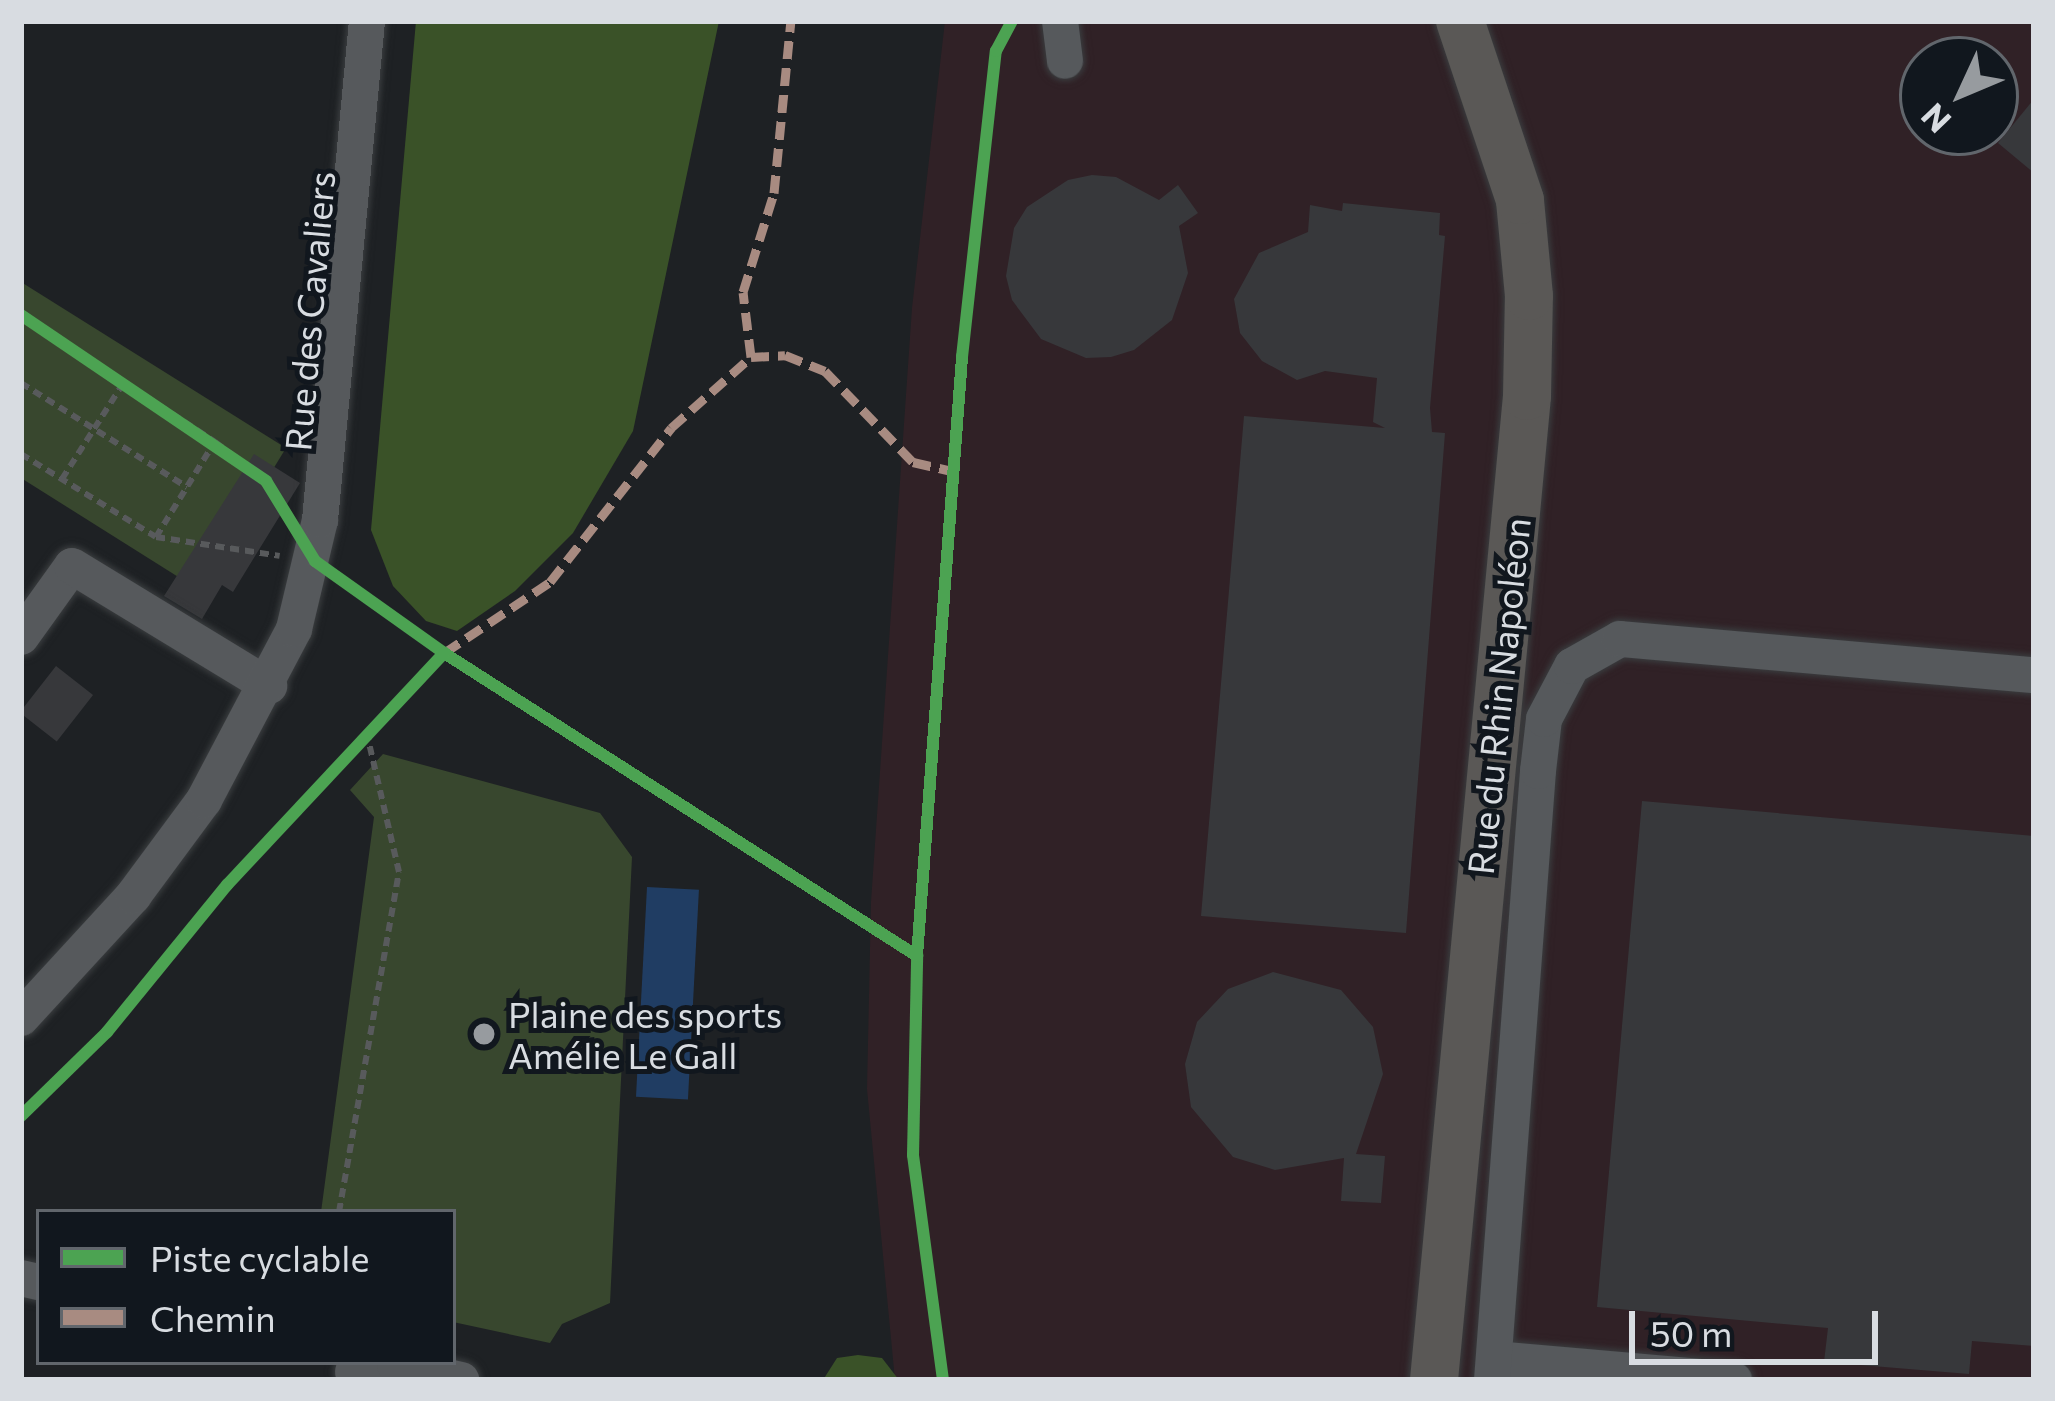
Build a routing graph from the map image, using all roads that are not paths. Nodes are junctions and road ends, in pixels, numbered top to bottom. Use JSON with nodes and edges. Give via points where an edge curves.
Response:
{"nodes":[{"id":1,"x":367,"y":21,"type":"edge"},
{"id":2,"x":1060,"y":21,"type":"edge"},
{"id":3,"x":1460,"y":21,"type":"edge"},
{"id":4,"x":1065,"y":61,"type":"dead end"},
{"id":5,"x":21,"y":637,"type":"edge"},
{"id":6,"x":2034,"y":675,"type":"edge"},
{"id":7,"x":269,"y":686,"type":"junction"},
{"id":8,"x":21,"y":1018,"type":"edge"},
{"id":9,"x":1494,"y":1369,"type":"edge"},
{"id":10,"x":351,"y":1371,"type":"edge"},
{"id":11,"x":404,"y":1372,"type":"edge"},
{"id":12,"x":461,"y":1380,"type":"edge"},
{"id":13,"x":1433,"y":1380,"type":"edge"},
{"id":14,"x":1734,"y":1380,"type":"edge"}],
"edges":[{"from":1,"to":7,"type":"street","name":"Rue des Cavaliers","via":[[315,561]]},
{"from":2,"to":4,"type":"street"},
{"from":3,"to":13,"type":"main road","name":"Rue du Rhin Napoléon","via":[[1520,200],[1528,336]]},
{"from":5,"to":7,"type":"street","via":[[72,566]]},
{"from":6,"to":9,"type":"street","via":[[1620,639],[1572,666],[1544,719],[1538,772]]},
{"from":7,"to":8,"type":"street","name":"Rue des Cavaliers","via":[[204,800],[147,877]]},
{"from":9,"to":14,"type":"street"},
{"from":10,"to":11,"type":"street"},
{"from":11,"to":12,"type":"street"}]}
